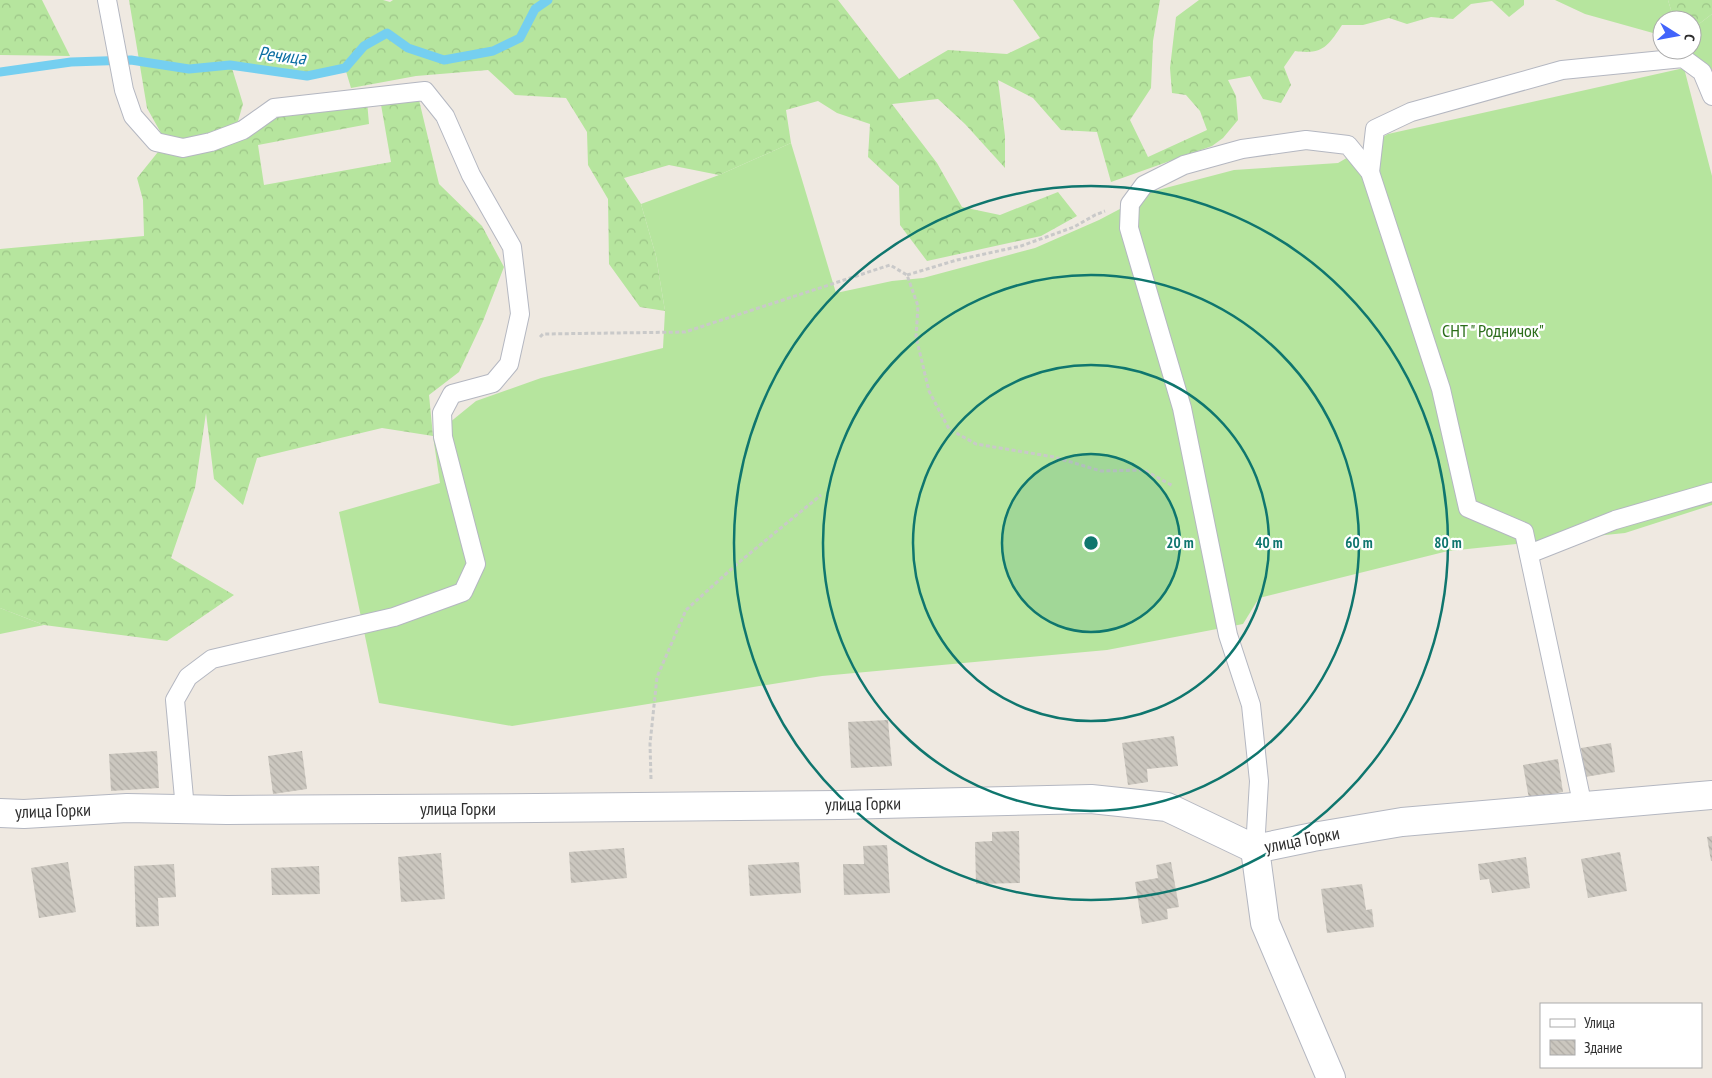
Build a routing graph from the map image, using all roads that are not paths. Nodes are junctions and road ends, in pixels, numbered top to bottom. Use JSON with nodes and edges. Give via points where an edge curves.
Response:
{"nodes":[{"id":1,"x":107,"y":0,"type":"edge"},
{"id":2,"x":1712,"y":96,"type":"edge"},
{"id":3,"x":1370,"y":172,"type":"junction"},
{"id":4,"x":1712,"y":492,"type":"edge"},
{"id":5,"x":1529,"y":554,"type":"junction"},
{"id":6,"x":1712,"y":796,"type":"edge"},
{"id":7,"x":1583,"y":807,"type":"junction"},
{"id":8,"x":185,"y":809,"type":"junction"},
{"id":9,"x":0,"y":813,"type":"edge"},
{"id":10,"x":1255,"y":849,"type":"junction"},
{"id":11,"x":1331,"y":1078,"type":"edge"}],
"edges":[{"from":1,"to":8,"type":"lane","via":[[124,90],[133,116],[156,142],[183,148],[243,130],[274,108],[425,90],[445,116],[471,175],[512,247],[520,314],[509,364],[493,383],[452,394],[442,413],[443,437],[476,564],[463,592],[394,617],[212,659],[188,677],[176,700]]},
{"from":2,"to":3,"type":"lane","via":[[1702,72],[1683,58],[1562,70],[1412,112],[1375,129]]},
{"from":3,"to":5,"type":"lane","via":[[1441,389],[1468,508],[1524,532]]},
{"from":3,"to":10,"type":"lane","via":[[1348,145],[1306,140],[1242,149],[1184,165],[1144,185],[1130,204],[1129,228],[1182,408],[1228,635],[1251,705],[1259,781]]},
{"from":4,"to":5,"type":"lane","via":[[1615,520]]},
{"from":5,"to":7,"type":"lane"},
{"from":6,"to":7,"type":"street","name":"улица Горки"},
{"from":7,"to":10,"type":"street","name":"улица Горки","via":[[1402,822]]},
{"from":8,"to":9,"type":"street","name":"улица Горки"},
{"from":8,"to":10,"type":"street","name":"улица Горки","via":[[838,805],[1091,799],[1167,807]]},
{"from":10,"to":11,"type":"street","via":[[1266,923]]}]}
